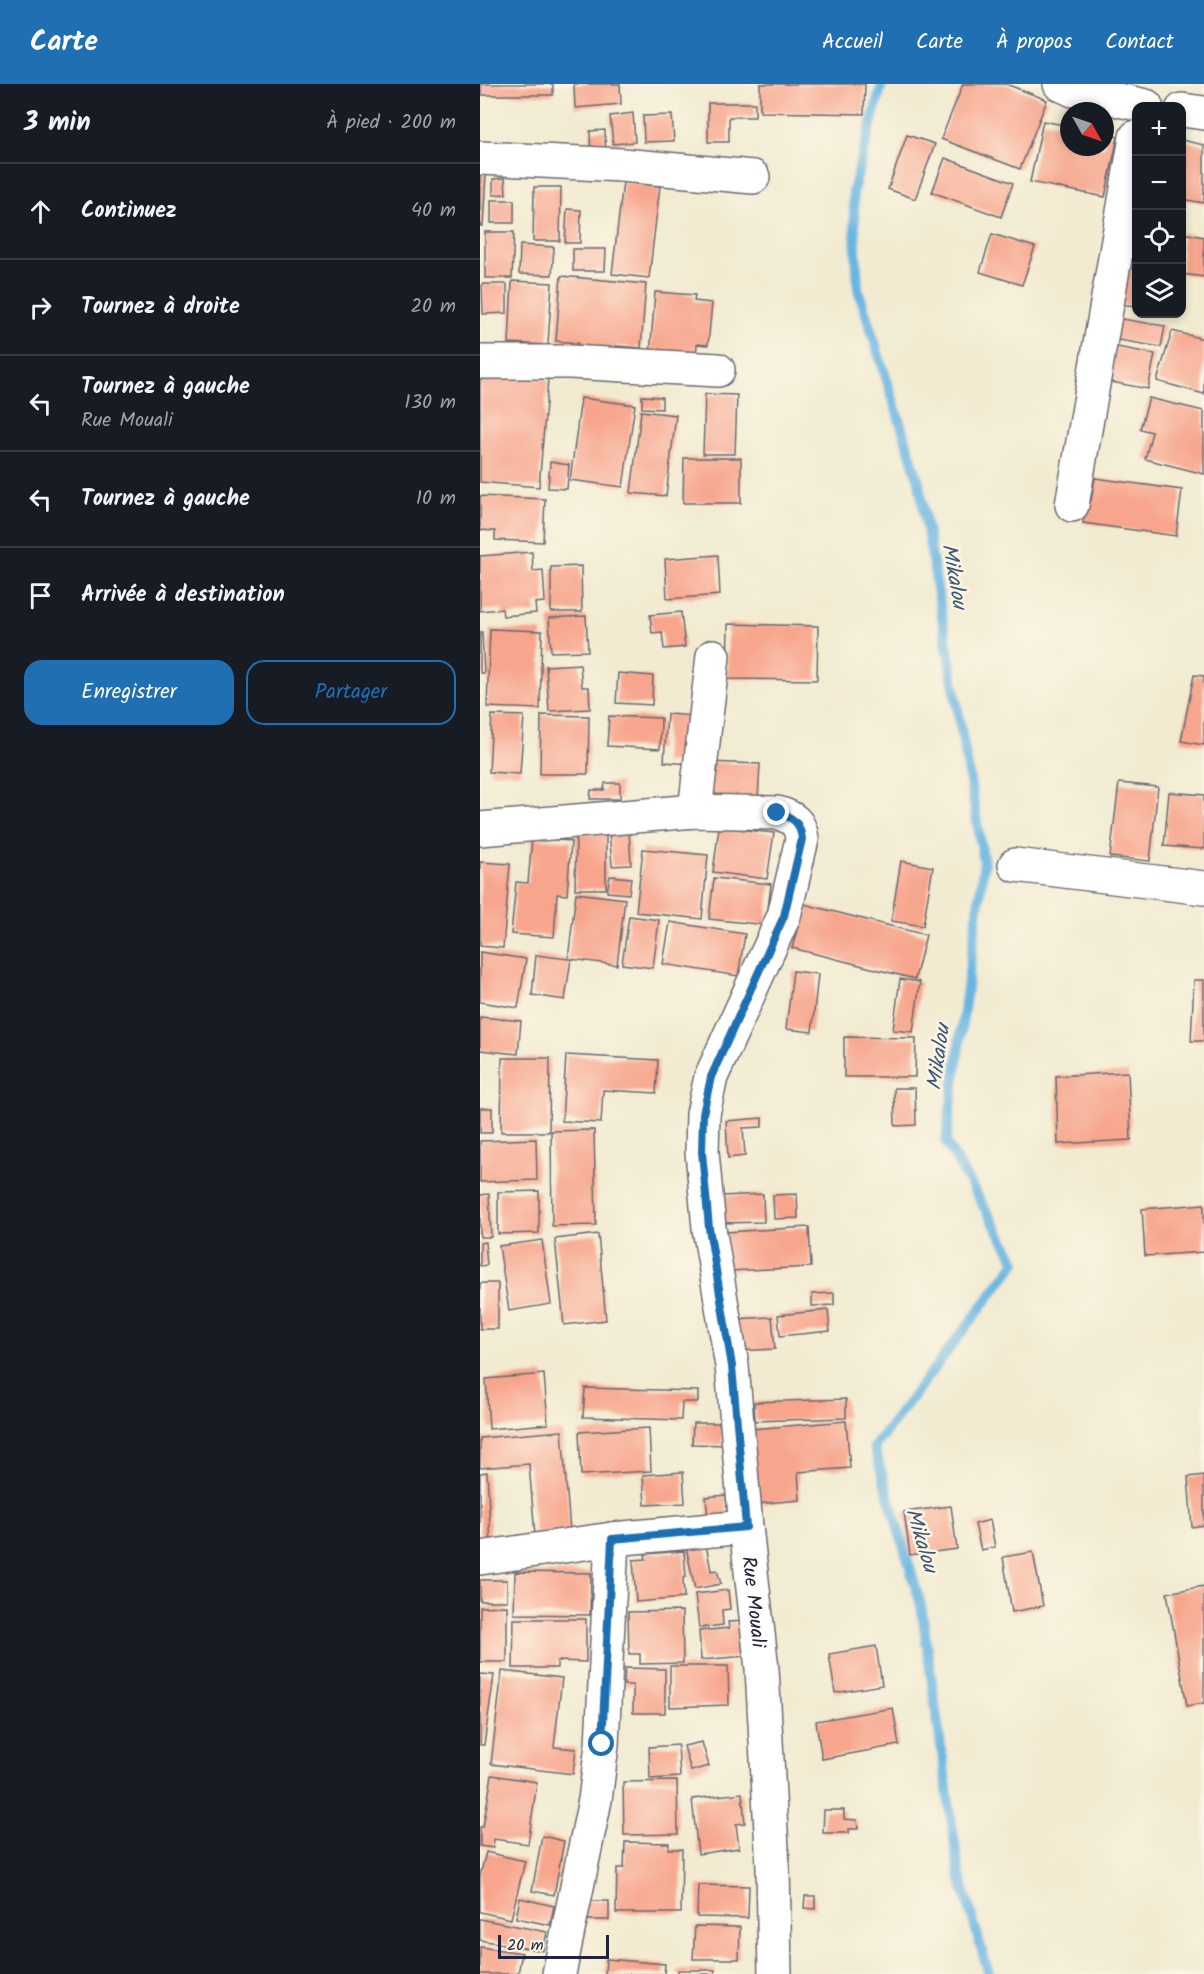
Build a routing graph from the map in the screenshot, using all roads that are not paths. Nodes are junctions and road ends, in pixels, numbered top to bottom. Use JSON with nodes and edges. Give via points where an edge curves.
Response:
{"nodes":[{"id":1,"x":1060,"y":84,"type":"edge"},
{"id":2,"x":1132,"y":103,"type":"edge"},
{"id":3,"x":1186,"y":111,"type":"edge"},
{"id":4,"x":1204,"y":113,"type":"edge"},
{"id":5,"x":1134,"y":156,"type":"edge"},
{"id":6,"x":480,"y":158,"type":"edge"},
{"id":7,"x":753,"y":177,"type":"dead end"},
{"id":8,"x":480,"y":362,"type":"edge"},
{"id":9,"x":718,"y":370,"type":"dead end"},
{"id":10,"x":1072,"y":505,"type":"dead end"},
{"id":11,"x":713,"y":656,"type":"dead end"},
{"id":12,"x":695,"y":811,"type":"junction"},
{"id":13,"x":480,"y":829,"type":"edge"},
{"id":14,"x":1015,"y":865,"type":"dead end"},
{"id":15,"x":1204,"y":888,"type":"edge"},
{"id":16,"x":746,"y":1527,"type":"junction"},
{"id":17,"x":612,"y":1539,"type":"junction"},
{"id":18,"x":480,"y":1558,"type":"edge"},
{"id":19,"x":559,"y":1974,"type":"edge"},
{"id":20,"x":775,"y":1974,"type":"edge"}],
"edges":[{"from":1,"to":2,"type":"street"},
{"from":3,"to":4,"type":"street"},
{"from":5,"to":10,"type":"street"},
{"from":6,"to":7,"type":"street"},
{"from":8,"to":9,"type":"street","via":[[570,362]]},
{"from":11,"to":12,"type":"street"},
{"from":12,"to":13,"type":"street"},
{"from":12,"to":16,"type":"street","name":"Rue Mouali","via":[[789,816],[797,821],[802,839],[784,916],[711,1077],[703,1114],[708,1217],[732,1366]]},
{"from":14,"to":15,"type":"street"},
{"from":16,"to":17,"type":"street"},
{"from":16,"to":20,"type":"street","name":"Rue Mouali","via":[[762,1669]]},
{"from":17,"to":18,"type":"street"},
{"from":17,"to":19,"type":"street","via":[[602,1744],[595,1800]]}]}
